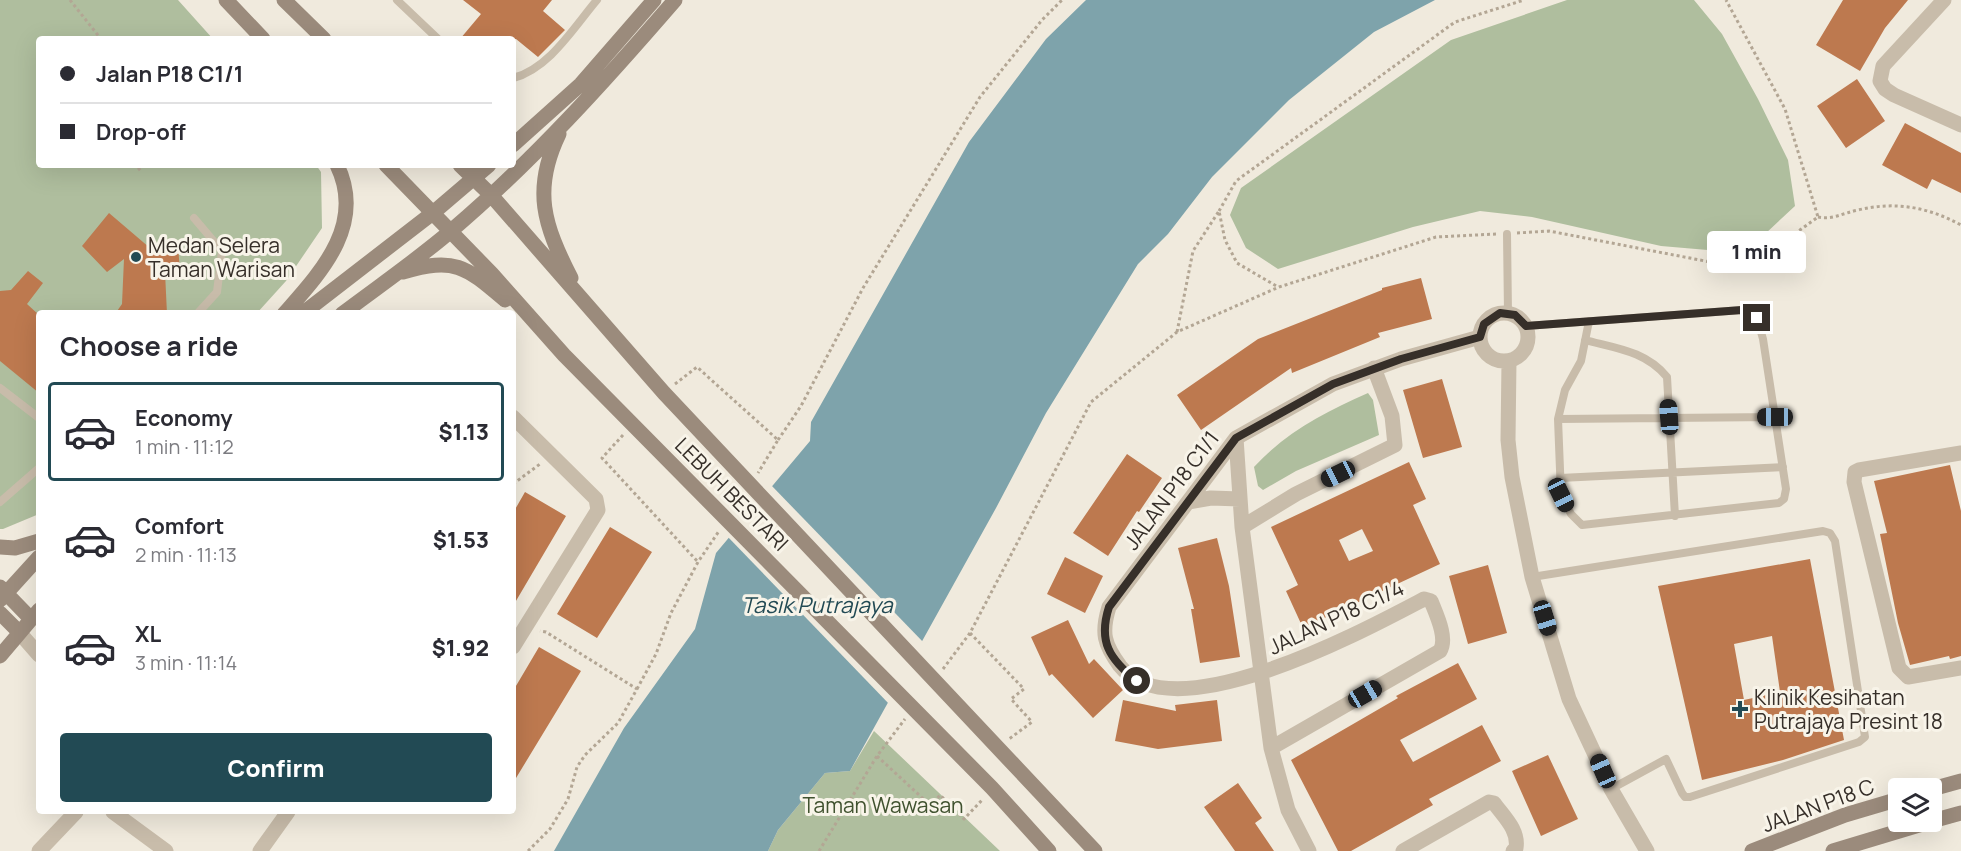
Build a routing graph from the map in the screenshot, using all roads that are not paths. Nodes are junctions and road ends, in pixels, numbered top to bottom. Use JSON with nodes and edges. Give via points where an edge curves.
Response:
{"nodes":[{"id":1,"x":226,"y":0,"type":"edge"},
{"id":2,"x":284,"y":0,"type":"edge"},
{"id":3,"x":398,"y":0,"type":"edge"},
{"id":4,"x":654,"y":0,"type":"edge"},
{"id":5,"x":675,"y":0,"type":"edge"},
{"id":6,"x":1944,"y":0,"type":"edge"},
{"id":7,"x":595,"y":1,"type":"edge"},
{"id":8,"x":319,"y":35,"type":"edge"},
{"id":9,"x":260,"y":36,"type":"edge"},
{"id":10,"x":435,"y":36,"type":"edge"},
{"id":11,"x":516,"y":77,"type":"edge"},
{"id":12,"x":1959,"y":121,"type":"edge"},
{"id":13,"x":540,"y":122,"type":"junction"},
{"id":14,"x":564,"y":123,"type":"junction"},
{"id":15,"x":516,"y":130,"type":"edge"},
{"id":16,"x":516,"y":142,"type":"edge"},
{"id":17,"x":338,"y":168,"type":"edge"},
{"id":18,"x":389,"y":168,"type":"edge"},
{"id":19,"x":463,"y":168,"type":"edge"},
{"id":20,"x":486,"y":168,"type":"edge"},
{"id":21,"x":474,"y":178,"type":"junction"},
{"id":22,"x":491,"y":195,"type":"junction"},
{"id":23,"x":434,"y":213,"type":"junction"},
{"id":24,"x":194,"y":218,"type":"dead end"},
{"id":25,"x":450,"y":231,"type":"junction"},
{"id":26,"x":1507,"y":234,"type":"dead end"},
{"id":27,"x":396,"y":273,"type":"junction"},
{"id":28,"x":582,"y":299,"type":"junction"},
{"id":29,"x":201,"y":310,"type":"edge"},
{"id":30,"x":287,"y":310,"type":"edge"},
{"id":31,"x":307,"y":310,"type":"edge"},
{"id":32,"x":347,"y":310,"type":"edge"},
{"id":33,"x":514,"y":310,"type":"edge"},
{"id":34,"x":516,"y":311,"type":"edge"},
{"id":35,"x":1508,"y":313,"type":"junction"},
{"id":36,"x":1589,"y":321,"type":"junction"},
{"id":37,"x":1526,"y":326,"type":"junction"},
{"id":38,"x":1480,"y":337,"type":"junction"},
{"id":39,"x":1585,"y":340,"type":"junction"},
{"id":40,"x":564,"y":354,"type":"junction"},
{"id":41,"x":1509,"y":361,"type":"junction"},
{"id":42,"x":1374,"y":368,"type":"junction"},
{"id":43,"x":0,"y":388,"type":"edge"},
{"id":44,"x":36,"y":416,"type":"edge"},
{"id":45,"x":1669,"y":417,"type":"junction"},
{"id":46,"x":1775,"y":417,"type":"junction"},
{"id":47,"x":1558,"y":419,"type":"junction"},
{"id":48,"x":516,"y":420,"type":"edge"},
{"id":49,"x":1236,"y":438,"type":"junction"},
{"id":50,"x":1961,"y":453,"type":"edge"},
{"id":51,"x":1783,"y":467,"type":"junction"},
{"id":52,"x":36,"y":471,"type":"edge"},
{"id":53,"x":1673,"y":472,"type":"junction"},
{"id":54,"x":1560,"y":478,"type":"junction"},
{"id":55,"x":1240,"y":499,"type":"junction"},
{"id":56,"x":0,"y":502,"type":"edge"},
{"id":57,"x":1188,"y":502,"type":"junction"},
{"id":58,"x":1675,"y":516,"type":"junction"},
{"id":59,"x":1242,"y":527,"type":"junction"},
{"id":60,"x":36,"y":542,"type":"edge"},
{"id":61,"x":0,"y":547,"type":"edge"},
{"id":62,"x":36,"y":559,"type":"edge"},
{"id":63,"x":1532,"y":577,"type":"junction"},
{"id":64,"x":2,"y":593,"type":"edge"},
{"id":65,"x":0,"y":613,"type":"edge"},
{"id":66,"x":36,"y":618,"type":"edge"},
{"id":67,"x":18,"y":631,"type":"junction"},
{"id":68,"x":516,"y":642,"type":"edge"},
{"id":69,"x":36,"y":652,"type":"edge"},
{"id":70,"x":0,"y":656,"type":"edge"},
{"id":71,"x":1961,"y":668,"type":"edge"},
{"id":72,"x":1262,"y":673,"type":"junction"},
{"id":73,"x":1271,"y":748,"type":"junction"},
{"id":74,"x":1961,"y":781,"type":"edge"},
{"id":75,"x":1942,"y":786,"type":"edge"},
{"id":76,"x":1611,"y":789,"type":"junction"},
{"id":77,"x":1888,"y":802,"type":"edge"},
{"id":78,"x":1961,"y":813,"type":"edge"},
{"id":79,"x":74,"y":814,"type":"edge"},
{"id":80,"x":116,"y":814,"type":"edge"},
{"id":81,"x":287,"y":814,"type":"edge"},
{"id":82,"x":1942,"y":819,"type":"edge"},
{"id":83,"x":1897,"y":832,"type":"edge"},
{"id":84,"x":39,"y":851,"type":"edge"},
{"id":85,"x":166,"y":851,"type":"edge"},
{"id":86,"x":260,"y":851,"type":"edge"},
{"id":87,"x":1049,"y":851,"type":"edge"},
{"id":88,"x":1095,"y":851,"type":"edge"},
{"id":89,"x":1309,"y":851,"type":"edge"},
{"id":90,"x":1403,"y":851,"type":"edge"},
{"id":91,"x":1512,"y":851,"type":"edge"},
{"id":92,"x":1647,"y":851,"type":"edge"},
{"id":93,"x":1752,"y":851,"type":"edge"},
{"id":94,"x":1833,"y":851,"type":"edge"}],
"edges":[{"from":1,"to":9,"type":"main road"},
{"from":2,"to":8,"type":"main road"},
{"from":3,"to":10,"type":"lane"},
{"from":4,"to":13,"type":"main road","via":[[581,84]]},
{"from":5,"to":14,"type":"main road"},
{"from":6,"to":12,"type":"street","via":[[1883,66],[1880,81],[1894,95]]},
{"from":7,"to":11,"type":"lane","via":[[542,64]]},
{"from":13,"to":15,"type":"main road"},
{"from":13,"to":16,"type":"main road"},
{"from":14,"to":22,"type":"main road"},
{"from":14,"to":28,"type":"main road","via":[[542,183],[544,214],[552,242]]},
{"from":17,"to":30,"type":"main road","via":[[346,204],[340,239],[325,266]]},
{"from":18,"to":23,"type":"main road","name":"LEBUH BESTARI"},
{"from":19,"to":21,"type":"main road","name":"LEBUH BESTARI"},
{"from":20,"to":21,"type":"main road"},
{"from":21,"to":22,"type":"main road","name":"LEBUH BESTARI"},
{"from":21,"to":23,"type":"main road"},
{"from":22,"to":25,"type":"main road"},
{"from":22,"to":28,"type":"main road","name":"LEBUH BESTARI"},
{"from":23,"to":25,"type":"main road","name":"LEBUH BESTARI"},
{"from":23,"to":31,"type":"main road"},
{"from":24,"to":29,"type":"lane","via":[[222,251],[217,292]]},
{"from":25,"to":27,"type":"main road"},
{"from":25,"to":40,"type":"main road","name":"LEBUH BESTARI"},
{"from":26,"to":35,"type":"lane"},
{"from":27,"to":32,"type":"main road"},
{"from":27,"to":33,"type":"main road","via":[[445,263],[475,275]]},
{"from":28,"to":88,"type":"main road","name":"LEBUH BESTARI","via":[[686,417]]},
{"from":34,"to":40,"type":"main road"},
{"from":35,"to":37,"type":"street"},
{"from":35,"to":38,"type":"street","via":[[1488,319]]},
{"from":36,"to":37,"type":"lane"},
{"from":36,"to":39,"type":"lane"},
{"from":36,"to":46,"type":"lane","via":[[1742,310],[1750,314],[1757,318]]},
{"from":37,"to":41,"type":"street","via":[[1526,348]]},
{"from":38,"to":41,"type":"street","via":[[1486,353]]},
{"from":38,"to":42,"type":"street","name":"JALAN P18 C1/1"},
{"from":39,"to":45,"type":"lane","via":[[1637,354],[1657,365],[1667,377]]},
{"from":39,"to":47,"type":"lane","via":[[1581,361],[1565,390]]},
{"from":40,"to":87,"type":"main road","name":"LEBUH BESTARI","via":[[992,788]]},
{"from":41,"to":63,"type":"street","via":[[1508,440]]},
{"from":42,"to":49,"type":"street","name":"JALAN P18 C1/1","via":[[1333,384]]},
{"from":42,"to":59,"type":"street","via":[[1392,416],[1395,445],[1296,494]]},
{"from":43,"to":44,"type":"lane"},
{"from":45,"to":46,"type":"lane"},
{"from":45,"to":47,"type":"lane"},
{"from":45,"to":53,"type":"lane"},
{"from":46,"to":51,"type":"lane"},
{"from":47,"to":54,"type":"lane"},
{"from":48,"to":68,"type":"street","via":[[596,499],[598,510]]},
{"from":49,"to":55,"type":"street"},
{"from":49,"to":57,"type":"street","name":"JALAN P18 C1/1"},
{"from":50,"to":71,"type":"street","via":[[1859,470],[1854,482],[1902,674],[1914,677]]},
{"from":51,"to":53,"type":"lane"},
{"from":51,"to":58,"type":"lane","via":[[1786,489],[1779,503]]},
{"from":52,"to":56,"type":"lane"},
{"from":53,"to":54,"type":"lane"},
{"from":53,"to":58,"type":"lane"},
{"from":54,"to":58,"type":"lane","via":[[1561,495],[1582,525]]},
{"from":55,"to":57,"type":"street"},
{"from":55,"to":59,"type":"street"},
{"from":57,"to":72,"type":"street","name":"JALAN P18 C1/1","via":[[1109,607],[1103,628],[1106,643],[1137,681],[1159,687],[1197,689]]},
{"from":59,"to":72,"type":"street"},
{"from":60,"to":61,"type":"main road","via":[[15,548]]},
{"from":62,"to":64,"type":"main road"},
{"from":63,"to":76,"type":"street","via":[[1569,699]]},
{"from":63,"to":76,"type":"lane","via":[[1822,531],[1830,533],[1836,541],[1865,737],[1690,797],[1682,793],[1666,759]]},
{"from":64,"to":66,"type":"main road"},
{"from":65,"to":67,"type":"main road"},
{"from":66,"to":67,"type":"main road"},
{"from":67,"to":69,"type":"street"},
{"from":67,"to":70,"type":"main road"},
{"from":72,"to":73,"type":"street"},
{"from":72,"to":73,"type":"street","name":"JALAN P18 C1/4","via":[[1424,599],[1431,601],[1438,619],[1443,644],[1440,651]]},
{"from":73,"to":89,"type":"street","via":[[1288,810]]},
{"from":74,"to":75,"type":"main road"},
{"from":76,"to":92,"type":"street"},
{"from":77,"to":93,"type":"main road","name":"JALAN P18 C"},
{"from":78,"to":82,"type":"main road"},
{"from":79,"to":84,"type":"street"},
{"from":80,"to":85,"type":"street"},
{"from":81,"to":86,"type":"street"},
{"from":83,"to":94,"type":"main road"},
{"from":90,"to":91,"type":"street","via":[[1489,801],[1514,829],[1517,841]]}]}
